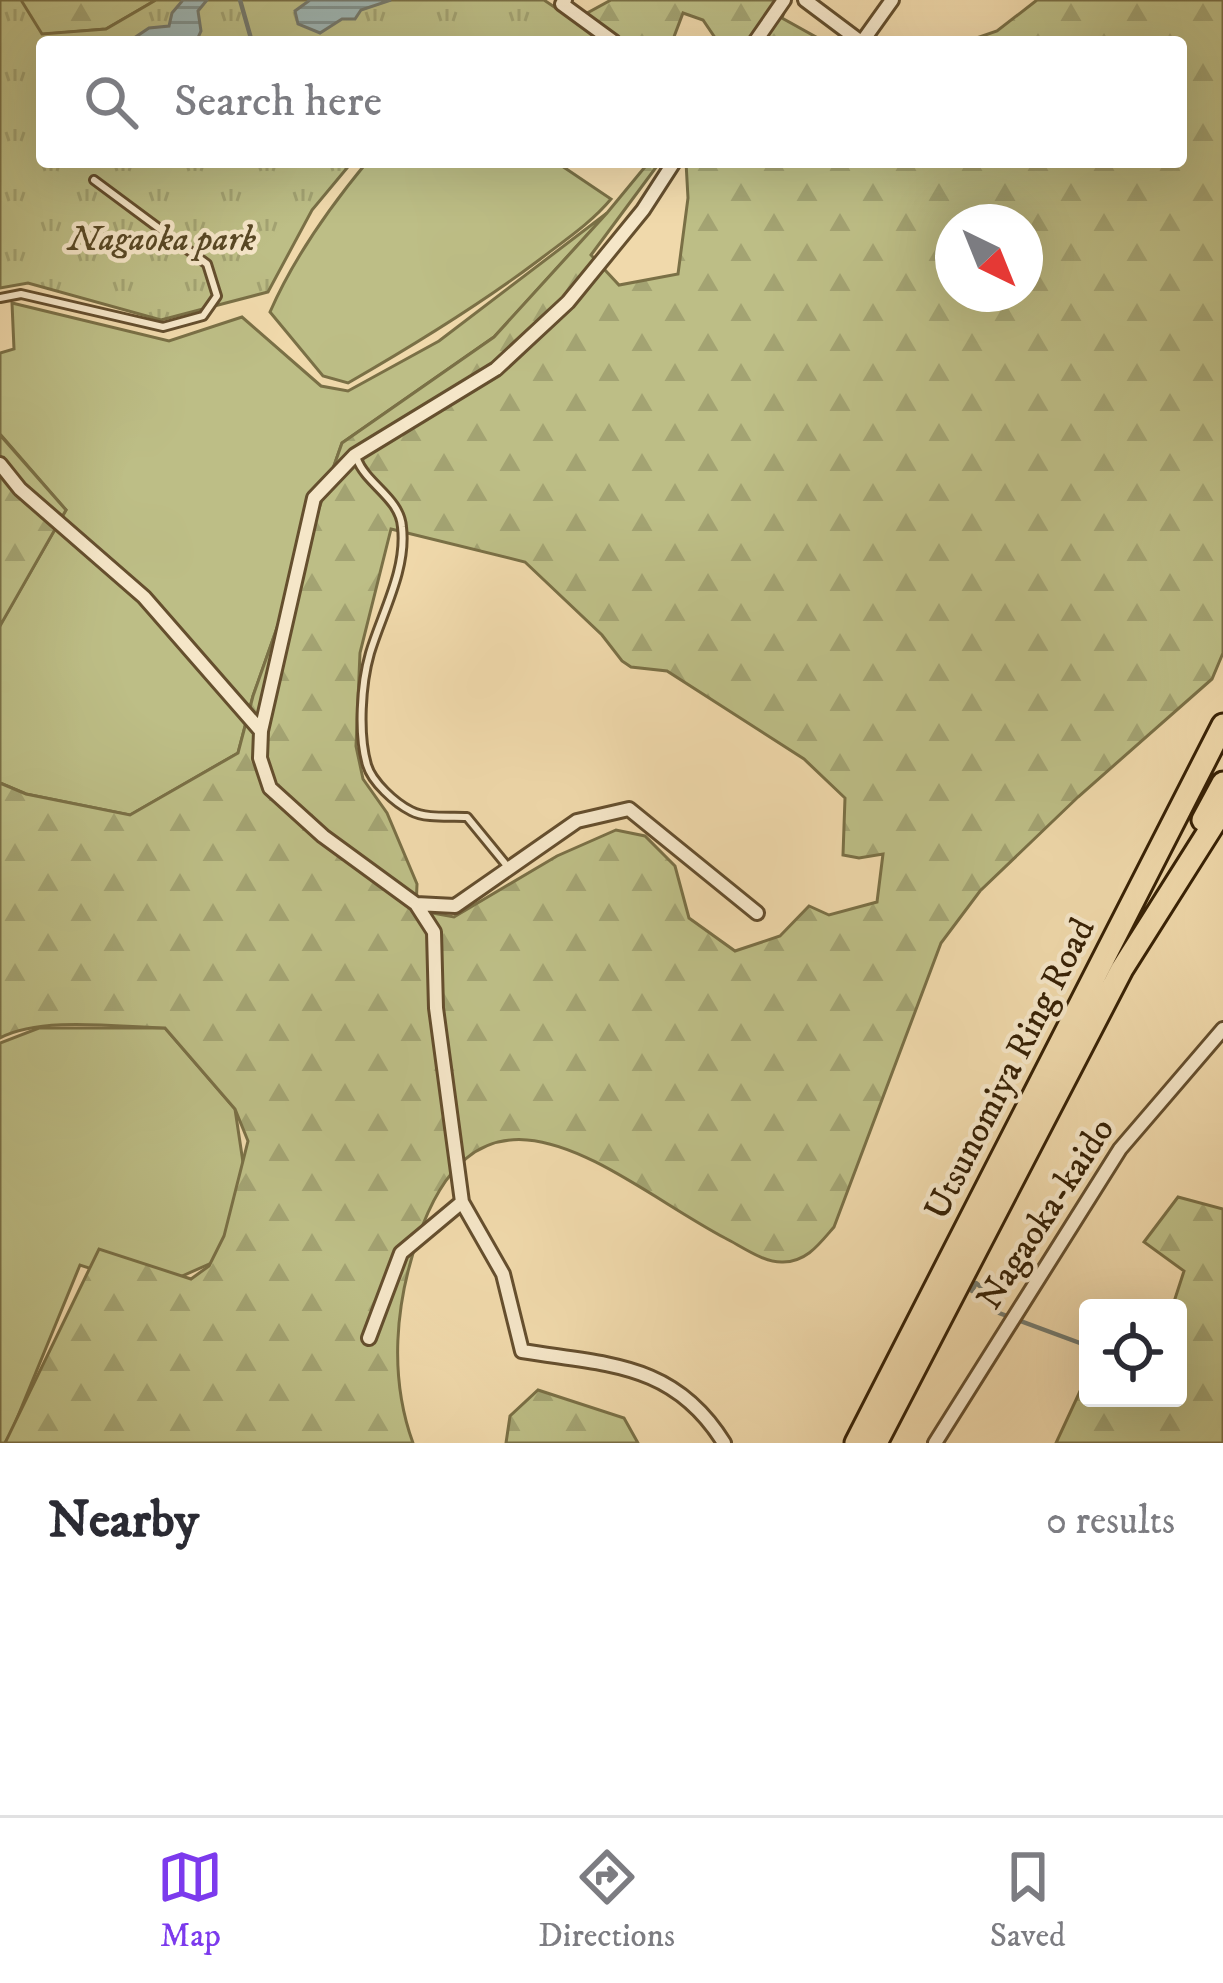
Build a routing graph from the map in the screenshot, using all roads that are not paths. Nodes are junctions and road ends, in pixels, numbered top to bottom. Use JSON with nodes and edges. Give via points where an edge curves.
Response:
{"nodes":[{"id":1,"x":565,"y":0,"type":"edge"},
{"id":2,"x":784,"y":0,"type":"edge"},
{"id":3,"x":806,"y":0,"type":"edge"},
{"id":4,"x":892,"y":0,"type":"edge"},
{"id":5,"x":606,"y":36,"type":"edge"},
{"id":6,"x":759,"y":36,"type":"edge"},
{"id":7,"x":853,"y":36,"type":"edge"},
{"id":8,"x":865,"y":36,"type":"edge"},
{"id":9,"x":670,"y":168,"type":"edge"},
{"id":10,"x":94,"y":180,"type":"dead end"},
{"id":11,"x":0,"y":298,"type":"edge"},
{"id":12,"x":356,"y":455,"type":"junction"},
{"id":13,"x":0,"y":464,"type":"edge"},
{"id":14,"x":1223,"y":725,"type":"edge"},
{"id":15,"x":261,"y":731,"type":"junction"},
{"id":16,"x":1223,"y":748,"type":"edge"},
{"id":17,"x":1223,"y":783,"type":"edge"},
{"id":18,"x":1223,"y":809,"type":"edge"},
{"id":19,"x":509,"y":868,"type":"junction"},
{"id":20,"x":416,"y":904,"type":"junction"},
{"id":21,"x":757,"y":914,"type":"dead end"},
{"id":22,"x":1115,"y":960,"type":"junction"},
{"id":23,"x":1223,"y":1029,"type":"edge"},
{"id":24,"x":462,"y":1202,"type":"junction"},
{"id":25,"x":369,"y":1338,"type":"dead end"},
{"id":26,"x":724,"y":1443,"type":"edge"},
{"id":27,"x":856,"y":1443,"type":"edge"},
{"id":28,"x":876,"y":1443,"type":"edge"},
{"id":29,"x":935,"y":1443,"type":"edge"}],
"edges":[{"from":1,"to":5,"type":"street"},
{"from":2,"to":6,"type":"street"},
{"from":3,"to":7,"type":"street"},
{"from":4,"to":8,"type":"street"},
{"from":9,"to":12,"type":"street","via":[[568,302],[496,369]]},
{"from":10,"to":11,"type":"lane","via":[[207,264],[218,296],[203,316],[163,327],[21,294]]},
{"from":12,"to":15,"type":"street","via":[[314,498]]},
{"from":12,"to":19,"type":"lane","via":[[403,525],[395,585],[369,656],[366,762],[415,814],[466,817]]},
{"from":13,"to":15,"type":"street","via":[[144,596]]},
{"from":14,"to":22,"type":"highway","name":"Utsunomiya Ring Road"},
{"from":15,"to":20,"type":"street","via":[[271,788]]},
{"from":16,"to":22,"type":"highway"},
{"from":17,"to":22,"type":"highway"},
{"from":18,"to":22,"type":"highway","name":"Utsunomiya Ring Road"},
{"from":19,"to":20,"type":"street","via":[[455,906]]},
{"from":19,"to":21,"type":"street","via":[[577,821],[629,809]]},
{"from":20,"to":24,"type":"street","via":[[434,932]]},
{"from":22,"to":27,"type":"highway","name":"Utsunomiya Ring Road"},
{"from":22,"to":28,"type":"highway","name":"Utsunomiya Ring Road"},
{"from":23,"to":29,"type":"street","name":"Nagaoka-kaido","via":[[1120,1149]]},
{"from":24,"to":25,"type":"street","via":[[401,1253]]},
{"from":24,"to":26,"type":"street","via":[[503,1274],[522,1351],[634,1370],[678,1388]]}]}
